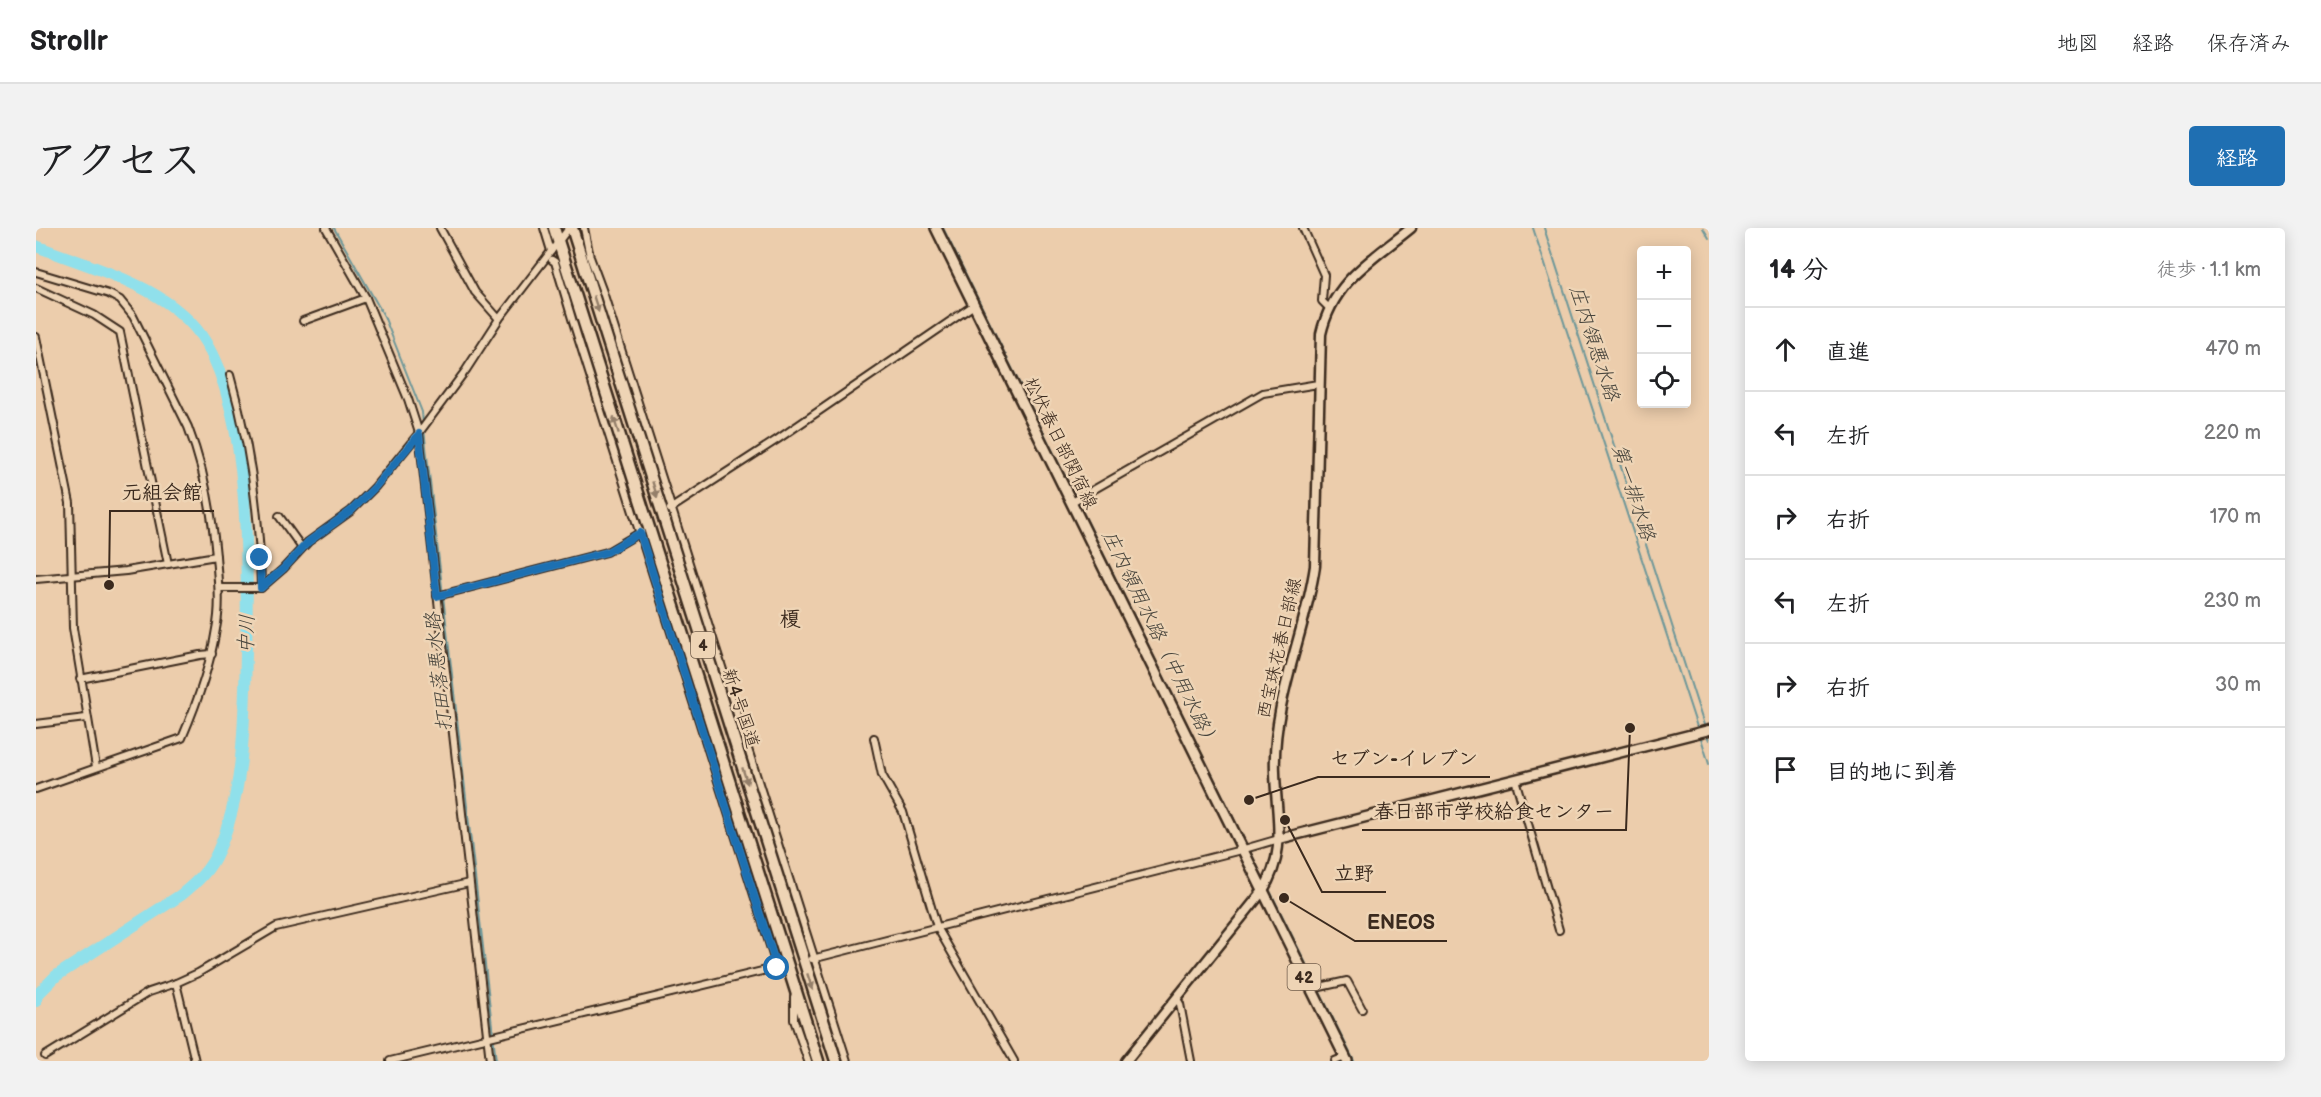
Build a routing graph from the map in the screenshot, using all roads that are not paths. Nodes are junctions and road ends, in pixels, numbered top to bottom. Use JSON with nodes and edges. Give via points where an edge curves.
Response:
{"nodes":[{"id":1,"x":326,"y":228,"type":"edge"},
{"id":2,"x":440,"y":228,"type":"edge"},
{"id":3,"x":544,"y":228,"type":"edge"},
{"id":4,"x":554,"y":228,"type":"edge"},
{"id":5,"x":571,"y":228,"type":"edge"},
{"id":6,"x":584,"y":228,"type":"edge"},
{"id":7,"x":936,"y":228,"type":"edge"},
{"id":8,"x":1303,"y":228,"type":"edge"},
{"id":9,"x":1411,"y":228,"type":"edge"},
{"id":10,"x":555,"y":246,"type":"junction"},
{"id":11,"x":552,"y":260,"type":"dead end"},
{"id":12,"x":590,"y":271,"type":"junction"},
{"id":13,"x":36,"y":272,"type":"edge"},
{"id":14,"x":36,"y":288,"type":"edge"},
{"id":15,"x":571,"y":297,"type":"junction"},
{"id":16,"x":366,"y":298,"type":"junction"},
{"id":17,"x":974,"y":305,"type":"junction"},
{"id":18,"x":1328,"y":307,"type":"junction"},
{"id":19,"x":499,"y":319,"type":"junction"},
{"id":20,"x":303,"y":321,"type":"dead end"},
{"id":21,"x":36,"y":337,"type":"edge"},
{"id":22,"x":230,"y":375,"type":"dead end"},
{"id":23,"x":1318,"y":384,"type":"junction"},
{"id":24,"x":419,"y":434,"type":"junction"},
{"id":25,"x":1072,"y":502,"type":"junction"},
{"id":26,"x":667,"y":512,"type":"junction"},
{"id":27,"x":279,"y":516,"type":"dead end"},
{"id":28,"x":644,"y":530,"type":"junction"},
{"id":29,"x":302,"y":548,"type":"junction"},
{"id":30,"x":216,"y":556,"type":"junction"},
{"id":31,"x":168,"y":564,"type":"junction"},
{"id":32,"x":70,"y":577,"type":"junction"},
{"id":33,"x":36,"y":579,"type":"edge"},
{"id":34,"x":219,"y":588,"type":"junction"},
{"id":35,"x":261,"y":588,"type":"junction"},
{"id":36,"x":437,"y":596,"type":"junction"},
{"id":37,"x":212,"y":654,"type":"junction"},
{"id":38,"x":80,"y":679,"type":"junction"},
{"id":39,"x":86,"y":718,"type":"junction"},
{"id":40,"x":36,"y":724,"type":"edge"},
{"id":41,"x":1709,"y":730,"type":"edge"},
{"id":42,"x":874,"y":738,"type":"dead end"},
{"id":43,"x":96,"y":767,"type":"junction"},
{"id":44,"x":1515,"y":779,"type":"junction"},
{"id":45,"x":36,"y":788,"type":"edge"},
{"id":46,"x":1279,"y":838,"type":"junction"},
{"id":47,"x":1241,"y":850,"type":"junction"},
{"id":48,"x":469,"y":883,"type":"junction"},
{"id":49,"x":1262,"y":892,"type":"junction"},
{"id":50,"x":937,"y":927,"type":"junction"},
{"id":51,"x":1559,"y":930,"type":"dead end"},
{"id":52,"x":809,"y":960,"type":"junction"},
{"id":53,"x":782,"y":966,"type":"junction"},
{"id":54,"x":176,"y":983,"type":"junction"},
{"id":55,"x":1311,"y":990,"type":"junction"},
{"id":56,"x":795,"y":991,"type":"junction"},
{"id":57,"x":1177,"y":999,"type":"junction"},
{"id":58,"x":1362,"y":1009,"type":"dead end"},
{"id":59,"x":487,"y":1038,"type":"junction"},
{"id":60,"x":45,"y":1056,"type":"dead end"},
{"id":61,"x":1342,"y":1060,"type":"edge"},
{"id":62,"x":195,"y":1061,"type":"edge"},
{"id":63,"x":390,"y":1061,"type":"edge"},
{"id":64,"x":490,"y":1061,"type":"edge"},
{"id":65,"x":808,"y":1061,"type":"edge"},
{"id":66,"x":818,"y":1061,"type":"edge"},
{"id":67,"x":836,"y":1061,"type":"edge"},
{"id":68,"x":847,"y":1061,"type":"edge"},
{"id":69,"x":1014,"y":1061,"type":"edge"},
{"id":70,"x":1126,"y":1061,"type":"edge"},
{"id":71,"x":1191,"y":1061,"type":"edge"}],
"edges":[{"from":1,"to":16,"type":"street"},
{"from":2,"to":19,"type":"street","via":[[475,292]]},
{"from":3,"to":10,"type":"street"},
{"from":4,"to":10,"type":"highway","name":"新4号国道","number":"4"},
{"from":5,"to":10,"type":"street"},
{"from":5,"to":12,"type":"highway","name":"新4号国道","number":"4"},
{"from":6,"to":12,"type":"street"},
{"from":7,"to":17,"type":"main road","name":"松伏春日部関宿線","number":"42"},
{"from":8,"to":18,"type":"street","via":[[1324,275],[1322,301]]},
{"from":9,"to":18,"type":"main road","name":"西宝珠花春日部線","via":[[1349,279]]},
{"from":10,"to":15,"type":"highway","name":"新4号国道","number":"4"},
{"from":10,"to":19,"type":"street"},
{"from":11,"to":15,"type":"street"},
{"from":12,"to":26,"type":"highway","name":"新4号国道","number":"4"},
{"from":13,"to":30,"type":"street","via":[[109,294],[127,307],[195,446]]},
{"from":14,"to":31,"type":"street","via":[[120,332]]},
{"from":15,"to":28,"type":"highway","name":"新4号国道","number":"4"},
{"from":16,"to":20,"type":"street"},
{"from":16,"to":24,"type":"street"},
{"from":17,"to":25,"type":"main road","name":"松伏春日部関宿線","number":"42"},
{"from":17,"to":26,"type":"street"},
{"from":18,"to":23,"type":"main road","name":"西宝珠花春日部線","via":[[1321,334]]},
{"from":19,"to":24,"type":"street"},
{"from":21,"to":32,"type":"street","via":[[70,503]]},
{"from":22,"to":35,"type":"street","via":[[254,489]]},
{"from":23,"to":25,"type":"street","via":[[1263,393]]},
{"from":23,"to":46,"type":"main road","name":"西宝珠花春日部線","via":[[1315,566],[1276,738]]},
{"from":24,"to":29,"type":"street","via":[[351,511]]},
{"from":24,"to":36,"type":"street"},
{"from":25,"to":47,"type":"main road","name":"松伏春日部関宿線","number":"42"},
{"from":26,"to":52,"type":"highway","name":"新4号国道","number":"4"},
{"from":27,"to":29,"type":"street"},
{"from":28,"to":36,"type":"street","via":[[607,552]]},
{"from":28,"to":53,"type":"highway","name":"新4号国道","number":"4"},
{"from":29,"to":35,"type":"street"},
{"from":30,"to":31,"type":"street"},
{"from":30,"to":34,"type":"street"},
{"from":31,"to":32,"type":"street"},
{"from":32,"to":33,"type":"street"},
{"from":32,"to":38,"type":"street"},
{"from":34,"to":35,"type":"street"},
{"from":34,"to":37,"type":"street"},
{"from":36,"to":48,"type":"street"},
{"from":37,"to":38,"type":"street"},
{"from":37,"to":43,"type":"street","via":[[182,738]]},
{"from":38,"to":39,"type":"street"},
{"from":39,"to":40,"type":"street"},
{"from":39,"to":43,"type":"street"},
{"from":41,"to":44,"type":"main road"},
{"from":42,"to":50,"type":"street","via":[[882,775],[903,812]]},
{"from":43,"to":45,"type":"street"},
{"from":44,"to":46,"type":"main road"},
{"from":44,"to":51,"type":"street"},
{"from":46,"to":47,"type":"street"},
{"from":46,"to":49,"type":"main road","name":"西宝珠花春日部線","via":[[1276,862]]},
{"from":47,"to":49,"type":"main road","name":"松伏春日部関宿線","number":"42"},
{"from":47,"to":50,"type":"street"},
{"from":48,"to":54,"type":"street","via":[[276,927]]},
{"from":48,"to":59,"type":"street"},
{"from":49,"to":55,"type":"main road","name":"松伏春日部関宿線","number":"42"},
{"from":49,"to":57,"type":"main road","name":"西宝珠花春日部線"},
{"from":50,"to":52,"type":"street"},
{"from":50,"to":69,"type":"street"},
{"from":52,"to":67,"type":"highway","name":"新4号国道","number":"4","one_way":true},
{"from":52,"to":68,"type":"street"},
{"from":53,"to":56,"type":"highway","name":"新4号国道","number":"4"},
{"from":53,"to":59,"type":"street"},
{"from":54,"to":60,"type":"street","via":[[149,992]]},
{"from":54,"to":62,"type":"street"},
{"from":55,"to":58,"type":"street","via":[[1347,981]]},
{"from":55,"to":61,"type":"main road","name":"松伏春日部関宿線","number":"42"},
{"from":56,"to":65,"type":"street","via":[[794,1020]]},
{"from":56,"to":66,"type":"highway","name":"新4号国道","number":"4"},
{"from":57,"to":70,"type":"main road","name":"西宝珠花春日部線"},
{"from":57,"to":71,"type":"street"},
{"from":59,"to":63,"type":"street"},
{"from":59,"to":64,"type":"street"}]}
